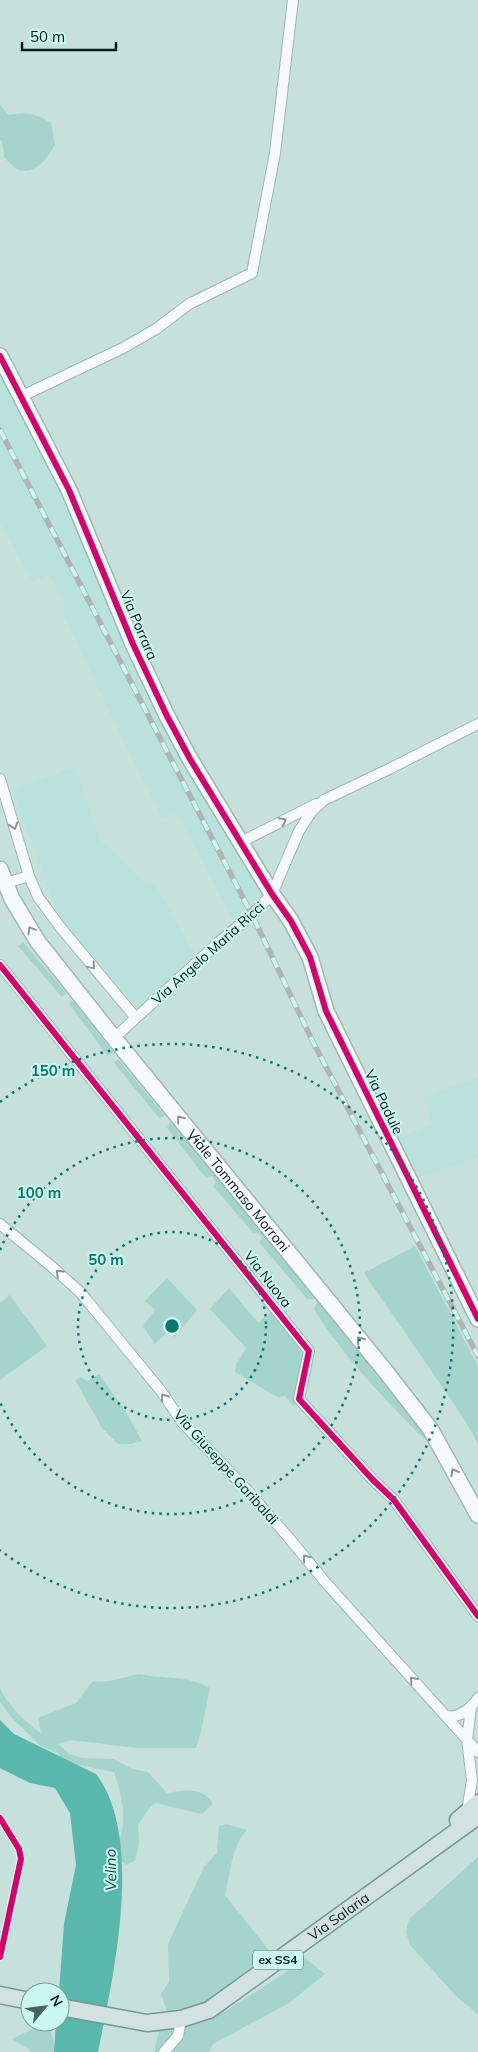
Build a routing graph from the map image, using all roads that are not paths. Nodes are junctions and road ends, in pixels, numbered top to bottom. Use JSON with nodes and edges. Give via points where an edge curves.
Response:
{"nodes":[{"id":1,"x":293,"y":0,"type":"edge"},
{"id":2,"x":0,"y":356,"type":"edge"},
{"id":3,"x":22,"y":396,"type":"junction"},
{"id":4,"x":478,"y":724,"type":"edge"},
{"id":5,"x":0,"y":780,"type":"edge"},
{"id":6,"x":324,"y":800,"type":"junction"},
{"id":7,"x":241,"y":842,"type":"junction"},
{"id":8,"x":3,"y":876,"type":"edge"},
{"id":9,"x":29,"y":876,"type":"junction"},
{"id":10,"x":272,"y":894,"type":"junction"},
{"id":11,"x":0,"y":966,"type":"edge"},
{"id":12,"x":136,"y":1018,"type":"junction"},
{"id":13,"x":114,"y":1038,"type":"junction"},
{"id":14,"x":0,"y":1224,"type":"edge"},
{"id":15,"x":478,"y":1319,"type":"edge"},
{"id":16,"x":478,"y":1515,"type":"edge"},
{"id":17,"x":478,"y":1616,"type":"edge"},
{"id":18,"x":478,"y":1698,"type":"edge"},
{"id":19,"x":471,"y":1708,"type":"junction"},
{"id":20,"x":446,"y":1716,"type":"junction"},
{"id":21,"x":467,"y":1740,"type":"junction"},
{"id":22,"x":478,"y":1752,"type":"edge"},
{"id":23,"x":474,"y":1810,"type":"edge"},
{"id":24,"x":0,"y":1995,"type":"edge"},
{"id":25,"x":20,"y":1999,"type":"edge"},
{"id":26,"x":70,"y":2010,"type":"edge"},
{"id":27,"x":181,"y":2019,"type":"junction"},
{"id":28,"x":164,"y":2052,"type":"edge"}],
"edges":[{"from":1,"to":3,"type":"street","via":[[275,153],[252,273],[188,304],[156,329],[122,348]]},
{"from":2,"to":3,"type":"street","name":"Via Porrara"},
{"from":3,"to":7,"type":"street","name":"Via Porrara","via":[[79,512],[166,716]]},
{"from":4,"to":6,"type":"street","name":"Via Angelo Maria Ricci"},
{"from":5,"to":9,"type":"street","one_way":true},
{"from":7,"to":6,"type":"street","one_way":true},
{"from":6,"to":10,"type":"street","name":"Via Angelo Maria Ricci","via":[[299,831]]},
{"from":7,"to":10,"type":"street","name":"Via Porrara"},
{"from":8,"to":9,"type":"street"},
{"from":13,"to":8,"type":"street","name":"Viale Tommaso Morroni","one_way":true,"via":[[38,942],[12,899]]},
{"from":9,"to":12,"type":"street","one_way":true,"via":[[38,897],[61,928]]},
{"from":10,"to":12,"type":"street","name":"Via Angelo Maria Ricci"},
{"from":10,"to":15,"type":"street","name":"Via Padule","via":[[310,957],[326,1012]]},
{"from":11,"to":17,"type":"street","name":"Via Nuova","via":[[309,1351],[300,1399],[394,1500]]},
{"from":12,"to":13,"type":"street","name":"Via Angelo Maria Ricci"},
{"from":16,"to":13,"type":"street","name":"Viale Tommaso Morroni","one_way":true,"via":[[431,1430],[409,1401]]},
{"from":20,"to":14,"type":"street","name":"Via Giuseppe Garibaldi","one_way":true,"via":[[245,1488],[182,1422],[161,1391],[80,1292]]},
{"from":18,"to":19,"type":"street"},
{"from":19,"to":20,"type":"street","via":[[456,1716]]},
{"from":19,"to":21,"type":"street"},
{"from":20,"to":21,"type":"street","name":"Via Giuseppe Garibaldi"},
{"from":21,"to":22,"type":"street","name":"Via Giuseppe Garibaldi"},
{"from":21,"to":23,"type":"street"},
{"from":23,"to":27,"type":"main road","name":"Via Salaria","number":"ex SS4","via":[[442,1844],[217,2005]]},
{"from":24,"to":25,"type":"main road"},
{"from":26,"to":27,"type":"main road","name":"Via Salaria","number":"ex SS4","via":[[147,2023]]},
{"from":27,"to":28,"type":"street","via":[[178,2036]]}]}
